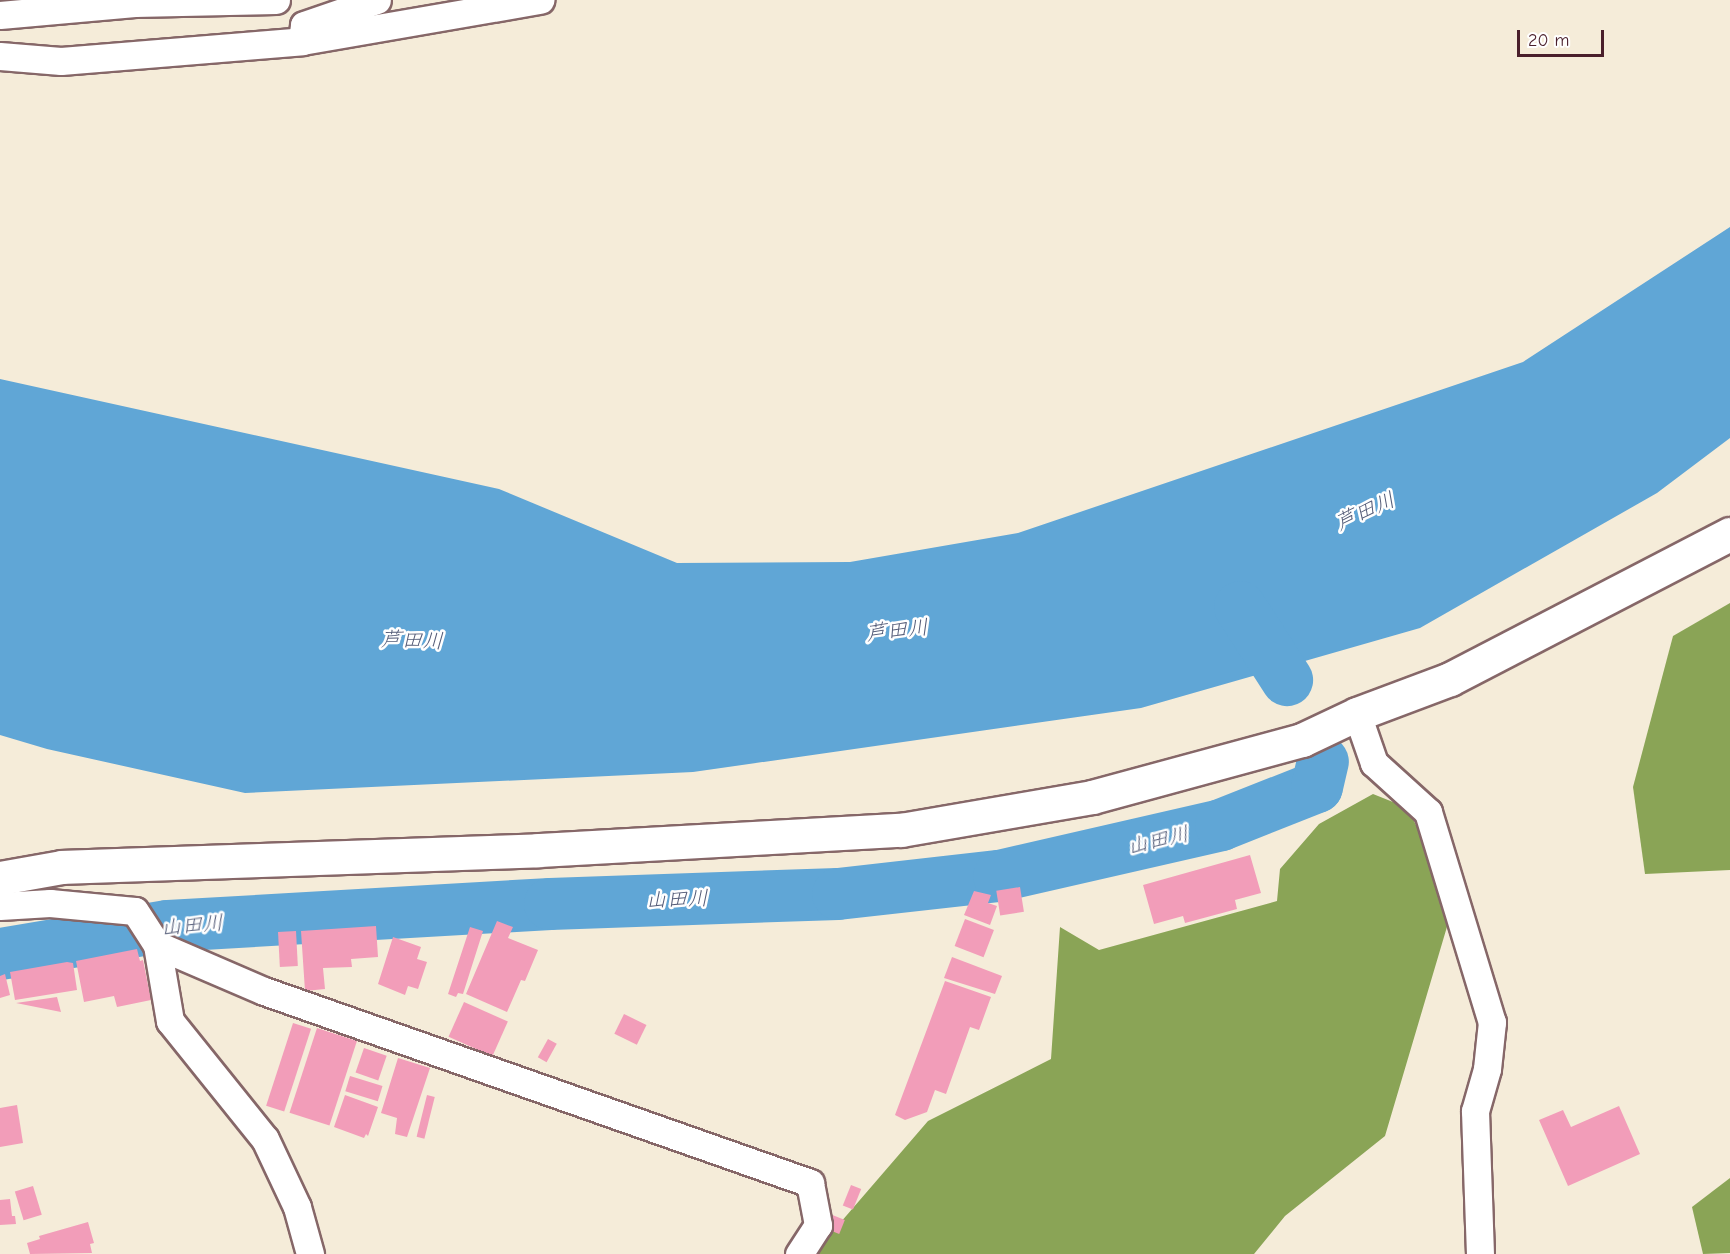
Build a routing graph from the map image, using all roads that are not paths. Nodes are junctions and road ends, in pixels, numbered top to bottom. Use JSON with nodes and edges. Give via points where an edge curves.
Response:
{"nodes":[{"id":1,"x":276,"y":0,"type":"edge"},
{"id":2,"x":377,"y":0,"type":"edge"},
{"id":3,"x":540,"y":0,"type":"edge"},
{"id":4,"x":0,"y":15,"type":"edge"},
{"id":5,"x":302,"y":41,"type":"junction"},
{"id":6,"x":0,"y":57,"type":"edge"},
{"id":7,"x":1730,"y":534,"type":"edge"},
{"id":8,"x":1357,"y":714,"type":"junction"},
{"id":9,"x":0,"y":878,"type":"edge"},
{"id":10,"x":0,"y":906,"type":"edge"},
{"id":11,"x":157,"y":945,"type":"junction"},
{"id":12,"x":310,"y":1254,"type":"edge"},
{"id":13,"x":799,"y":1254,"type":"edge"},
{"id":14,"x":1480,"y":1254,"type":"edge"}],
"edges":[{"from":1,"to":4,"type":"street","via":[[134,3]]},
{"from":2,"to":5,"type":"street","via":[[304,25]]},
{"from":3,"to":5,"type":"street"},
{"from":5,"to":6,"type":"street","via":[[61,61]]},
{"from":7,"to":8,"type":"street","via":[[1449,679]]},
{"from":8,"to":9,"type":"street","via":[[1302,740],[1092,797],[901,830],[538,850],[62,867]]},
{"from":8,"to":14,"type":"street","via":[[1374,763],[1428,812],[1492,1022],[1487,1069],[1475,1111]]},
{"from":10,"to":11,"type":"street","via":[[50,903],[135,911]]},
{"from":11,"to":12,"type":"street","via":[[170,1021],[265,1139],[297,1207]]},
{"from":11,"to":13,"type":"street","via":[[264,991],[810,1183],[818,1225]]}]}
